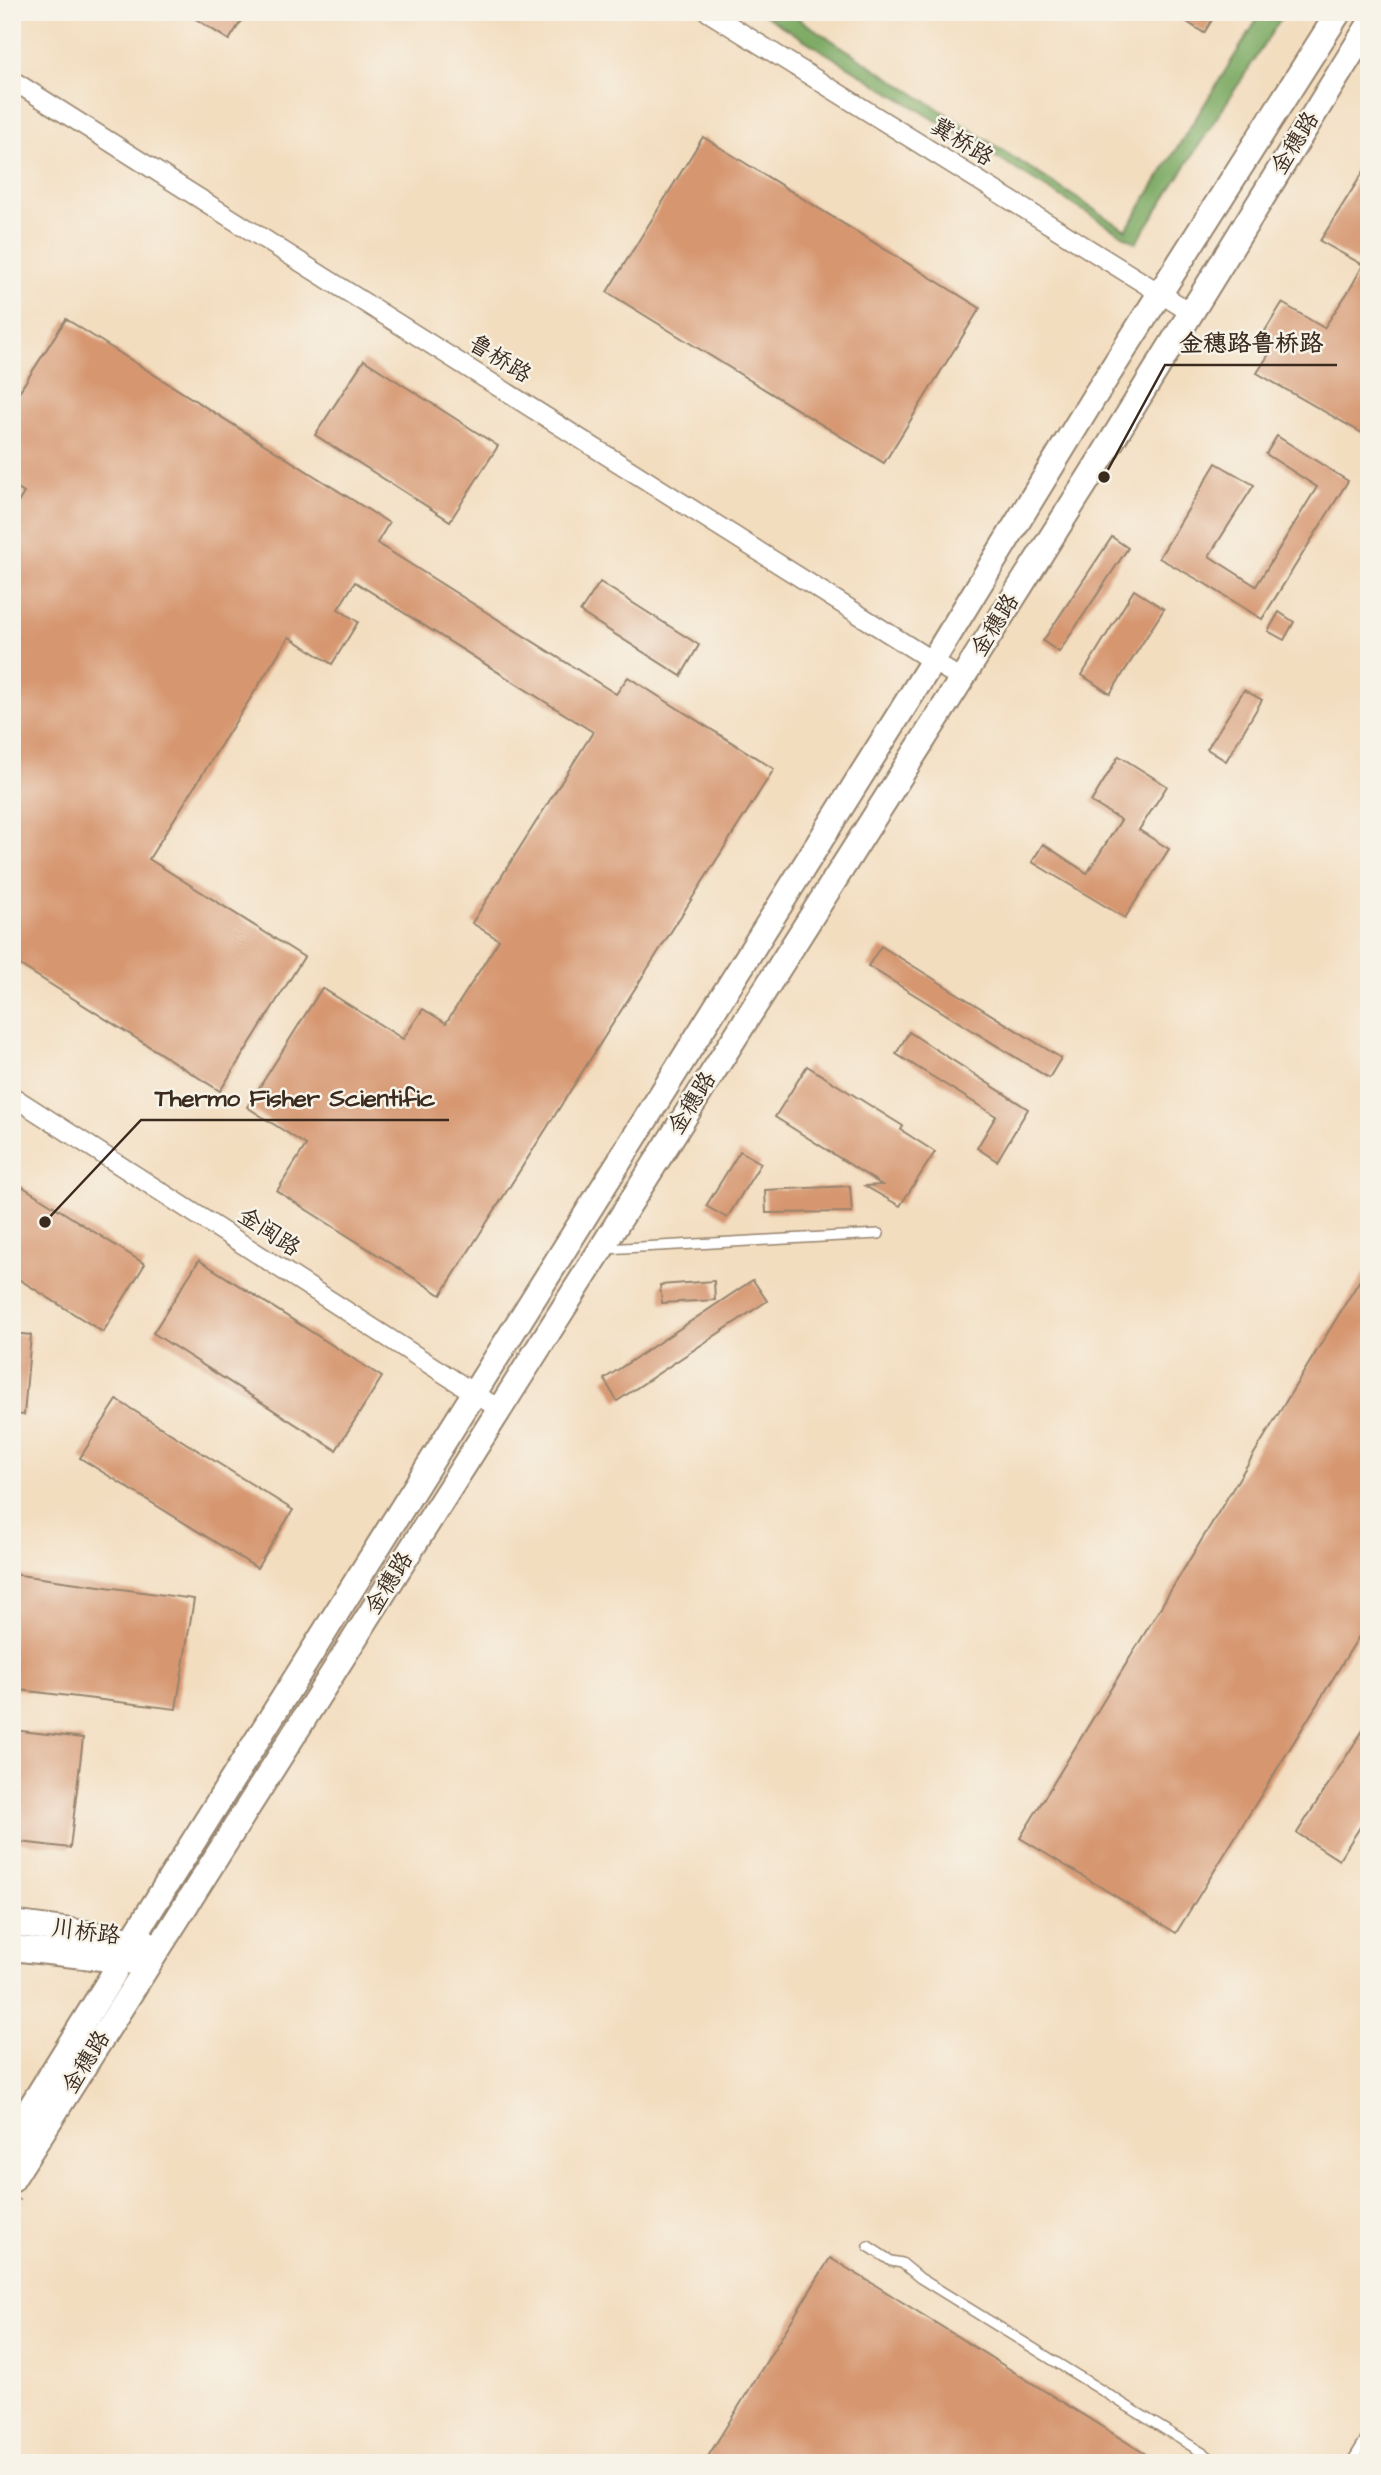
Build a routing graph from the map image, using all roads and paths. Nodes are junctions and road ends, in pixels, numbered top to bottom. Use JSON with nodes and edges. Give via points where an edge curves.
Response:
{"nodes":[{"id":1,"x":708,"y":12,"type":"edge"},
{"id":2,"x":1339,"y":12,"type":"edge"},
{"id":3,"x":1369,"y":25,"type":"edge"},
{"id":4,"x":12,"y":80,"type":"edge"},
{"id":5,"x":1160,"y":293,"type":"junction"},
{"id":6,"x":1190,"y":312,"type":"junction"},
{"id":7,"x":932,"y":662,"type":"junction"},
{"id":8,"x":961,"y":679,"type":"junction"},
{"id":9,"x":12,"y":1096,"type":"edge"},
{"id":10,"x":879,"y":1234,"type":"dead end"},
{"id":11,"x":599,"y":1250,"type":"junction"},
{"id":12,"x":474,"y":1393,"type":"junction"},
{"id":13,"x":499,"y":1409,"type":"junction"},
{"id":14,"x":12,"y":1923,"type":"edge"},
{"id":15,"x":12,"y":1948,"type":"edge"},
{"id":16,"x":127,"y":1949,"type":"junction"},
{"id":17,"x":154,"y":1954,"type":"junction"},
{"id":18,"x":12,"y":2137,"type":"edge"},
{"id":19,"x":12,"y":2180,"type":"edge"},
{"id":20,"x":868,"y":2246,"type":"dead end"},
{"id":21,"x":1369,"y":2434,"type":"edge"},
{"id":22,"x":1219,"y":2463,"type":"edge"},
{"id":23,"x":1351,"y":2463,"type":"edge"}],
"edges":[{"from":1,"to":5,"type":"street","name":"冀桥路"},
{"from":2,"to":5,"type":"street","name":"金穗路"},
{"from":3,"to":6,"type":"street","name":"金穗路"},
{"from":4,"to":7,"type":"street","name":"鲁桥路"},
{"from":5,"to":6,"type":"street","name":"冀桥路"},
{"from":5,"to":7,"type":"street","name":"金穗路"},
{"from":6,"to":8,"type":"street","name":"金穗路"},
{"from":7,"to":8,"type":"street","name":"鲁桥路"},
{"from":7,"to":12,"type":"street","name":"金穗路"},
{"from":8,"to":11,"type":"street","name":"金穗路"},
{"from":9,"to":12,"type":"street","name":"金闽路"},
{"from":10,"to":11,"type":"lane"},
{"from":11,"to":13,"type":"street","name":"金穗路"},
{"from":12,"to":13,"type":"street","name":"金闽路"},
{"from":12,"to":16,"type":"street","name":"金穗路"},
{"from":13,"to":17,"type":"street","name":"金穗路"},
{"from":14,"to":16,"type":"street","name":"川桥路"},
{"from":15,"to":16,"type":"street","name":"川桥路"},
{"from":16,"to":17,"type":"street","name":"川桥路"},
{"from":16,"to":18,"type":"street","name":"金穗路"},
{"from":17,"to":19,"type":"street","name":"金穗路"},
{"from":20,"to":22,"type":"lane"},
{"from":21,"to":23,"type":"lane"}]}
